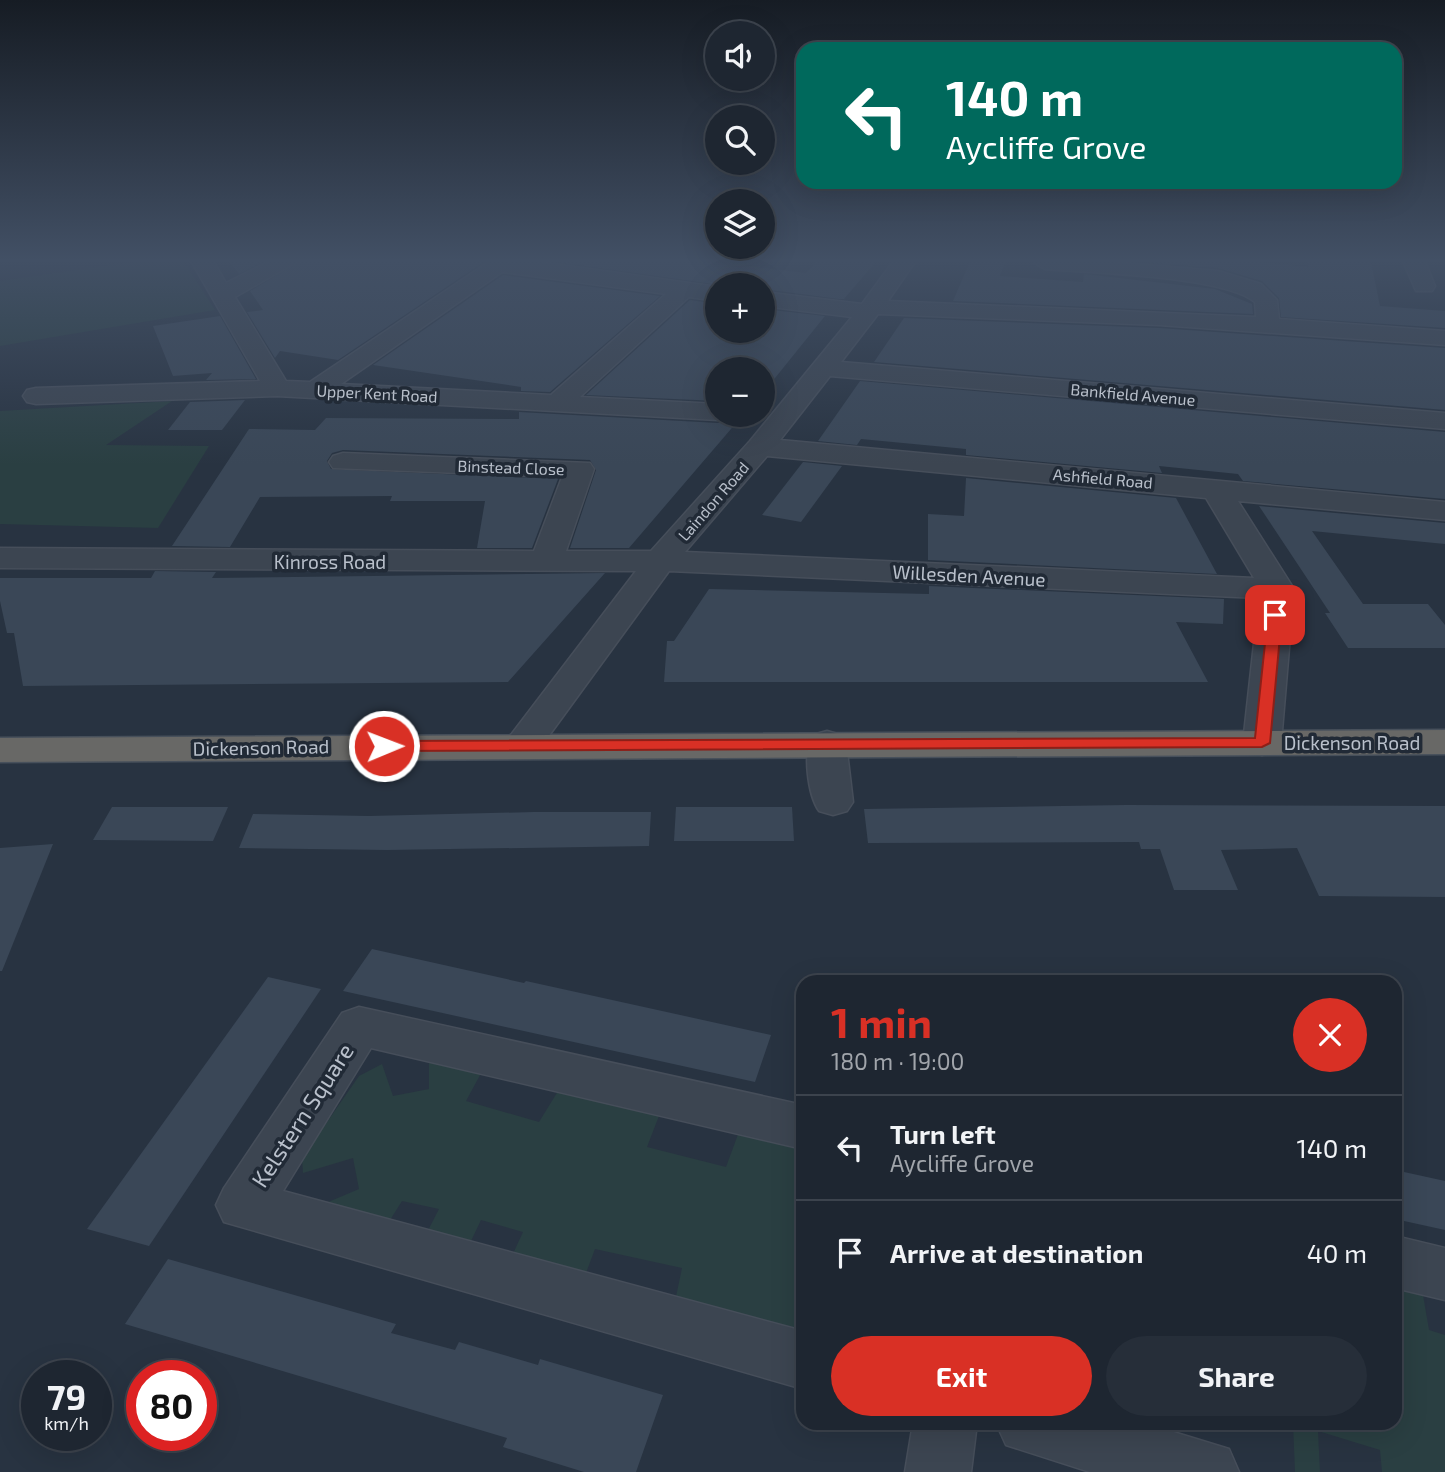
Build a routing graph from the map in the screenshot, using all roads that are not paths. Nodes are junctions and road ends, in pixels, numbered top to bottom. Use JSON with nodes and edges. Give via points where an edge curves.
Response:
{"nodes":[{"id":1,"x":240,"y":328,"type":"edge"},
{"id":2,"x":407,"y":328,"type":"edge"},
{"id":3,"x":642,"y":328,"type":"edge"},
{"id":4,"x":855,"y":328,"type":"edge"},
{"id":5,"x":1315,"y":328,"type":"edge"},
{"id":6,"x":1445,"y":338,"type":"edge"},
{"id":7,"x":821,"y":368,"type":"junction"},
{"id":8,"x":276,"y":388,"type":"junction"},
{"id":9,"x":315,"y":390,"type":"junction"},
{"id":10,"x":36,"y":396,"type":"dead end"},
{"id":11,"x":561,"y":401,"type":"junction"},
{"id":12,"x":705,"y":411,"type":"edge"},
{"id":13,"x":775,"y":414,"type":"edge"},
{"id":14,"x":1445,"y":421,"type":"edge"},
{"id":15,"x":769,"y":427,"type":"edge"},
{"id":16,"x":761,"y":447,"type":"junction"},
{"id":17,"x":343,"y":462,"type":"dead end"},
{"id":18,"x":1215,"y":488,"type":"junction"},
{"id":19,"x":1445,"y":511,"type":"edge"},
{"id":20,"x":0,"y":558,"type":"edge"},
{"id":21,"x":660,"y":561,"type":"junction"},
{"id":22,"x":547,"y":562,"type":"junction"},
{"id":23,"x":1277,"y":589,"type":"junction"},
{"id":24,"x":1445,"y":742,"type":"edge"},
{"id":25,"x":827,"y":743,"type":"junction"},
{"id":26,"x":1262,"y":743,"type":"junction"},
{"id":27,"x":523,"y":744,"type":"junction"},
{"id":28,"x":0,"y":750,"type":"edge"},
{"id":29,"x":833,"y":802,"type":"dead end"},
{"id":30,"x":796,"y":1125,"type":"edge"},
{"id":31,"x":1402,"y":1264,"type":"edge"},
{"id":32,"x":1445,"y":1274,"type":"edge"},
{"id":33,"x":796,"y":1358,"type":"edge"},
{"id":34,"x":944,"y":1430,"type":"edge"},
{"id":35,"x":1053,"y":1430,"type":"edge"},
{"id":36,"x":938,"y":1472,"type":"edge"},
{"id":37,"x":1206,"y":1472,"type":"edge"}],
"edges":[{"from":1,"to":8,"type":"street"},
{"from":2,"to":9,"type":"street"},
{"from":3,"to":11,"type":"street"},
{"from":4,"to":7,"type":"street","name":"Laindon Road"},
{"from":5,"to":6,"type":"street"},
{"from":7,"to":13,"type":"street","name":"Laindon Road"},
{"from":7,"to":14,"type":"street","name":"Bankfield Avenue"},
{"from":8,"to":9,"type":"street","name":"Upper Kent Road"},
{"from":8,"to":10,"type":"street","name":"Upper Kent Road"},
{"from":9,"to":11,"type":"street","name":"Upper Kent Road"},
{"from":11,"to":12,"type":"street","name":"Upper Kent Road"},
{"from":15,"to":16,"type":"street","name":"Laindon Road"},
{"from":16,"to":18,"type":"street","name":"Ashfield Road"},
{"from":16,"to":21,"type":"street","name":"Laindon Road"},
{"from":17,"to":22,"type":"street","name":"Binstead Close","via":[[580,469]]},
{"from":18,"to":19,"type":"street","name":"Ashfield Road"},
{"from":18,"to":23,"type":"street"},
{"from":20,"to":22,"type":"street","name":"Kinross Road"},
{"from":21,"to":22,"type":"street","name":"Kinross Road"},
{"from":21,"to":23,"type":"street","name":"Willesden Avenue"},
{"from":21,"to":27,"type":"street","name":"Laindon Road"},
{"from":23,"to":26,"type":"street"},
{"from":24,"to":26,"type":"highway","name":"Dickenson Road"},
{"from":25,"to":26,"type":"highway","name":"Dickenson Road"},
{"from":25,"to":27,"type":"highway","name":"Dickenson Road"},
{"from":25,"to":29,"type":"street"},
{"from":27,"to":28,"type":"highway","name":"Dickenson Road"},
{"from":30,"to":33,"type":"street","name":"Kelstern Square","via":[[359,1026],[244,1205]]},
{"from":31,"to":32,"type":"street"},
{"from":34,"to":36,"type":"street"},
{"from":35,"to":37,"type":"street"}]}
